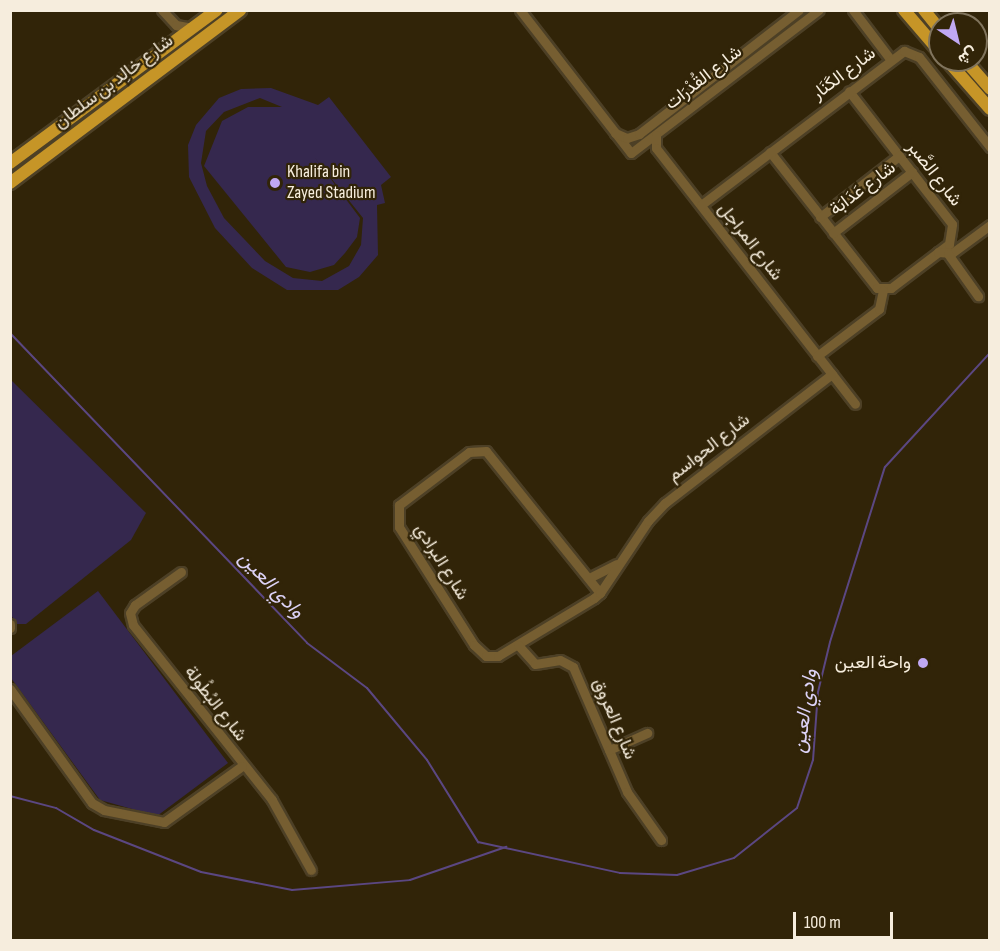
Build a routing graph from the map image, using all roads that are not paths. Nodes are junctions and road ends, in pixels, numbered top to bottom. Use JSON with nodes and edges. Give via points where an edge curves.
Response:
{"nodes":[{"id":1,"x":162,"y":10,"type":"edge"},
{"id":2,"x":217,"y":10,"type":"edge"},
{"id":3,"x":240,"y":10,"type":"edge"},
{"id":4,"x":520,"y":10,"type":"edge"},
{"id":5,"x":799,"y":10,"type":"edge"},
{"id":6,"x":853,"y":10,"type":"edge"},
{"id":7,"x":904,"y":10,"type":"edge"},
{"id":8,"x":814,"y":12,"type":"edge"},
{"id":9,"x":170,"y":21,"type":"junction"},
{"id":10,"x":193,"y":28,"type":"junction"},
{"id":11,"x":928,"y":38,"type":"edge"},
{"id":12,"x":172,"y":44,"type":"junction"},
{"id":13,"x":891,"y":60,"type":"junction"},
{"id":14,"x":958,"y":72,"type":"edge"},
{"id":15,"x":975,"y":72,"type":"edge"},
{"id":16,"x":990,"y":89,"type":"edge"},
{"id":17,"x":849,"y":91,"type":"junction"},
{"id":18,"x":990,"y":109,"type":"edge"},
{"id":19,"x":613,"y":132,"type":"junction"},
{"id":20,"x":656,"y":135,"type":"junction"},
{"id":21,"x":633,"y":137,"type":"junction"},
{"id":22,"x":643,"y":146,"type":"junction"},
{"id":23,"x":990,"y":147,"type":"edge"},
{"id":24,"x":656,"y":148,"type":"junction"},
{"id":25,"x":625,"y":149,"type":"junction"},
{"id":26,"x":770,"y":152,"type":"junction"},
{"id":27,"x":899,"y":156,"type":"junction"},
{"id":28,"x":10,"y":163,"type":"edge"},
{"id":29,"x":912,"y":172,"type":"junction"},
{"id":30,"x":10,"y":183,"type":"edge"},
{"id":31,"x":701,"y":205,"type":"junction"},
{"id":32,"x":820,"y":217,"type":"junction"},
{"id":33,"x":990,"y":225,"type":"edge"},
{"id":34,"x":833,"y":233,"type":"junction"},
{"id":35,"x":943,"y":253,"type":"junction"},
{"id":36,"x":883,"y":290,"type":"junction"},
{"id":37,"x":978,"y":296,"type":"dead end"},
{"id":38,"x":817,"y":356,"type":"junction"},
{"id":39,"x":832,"y":374,"type":"junction"},
{"id":40,"x":855,"y":404,"type":"dead end"},
{"id":41,"x":621,"y":561,"type":"junction"},
{"id":42,"x":181,"y":572,"type":"dead end"},
{"id":43,"x":589,"y":578,"type":"junction"},
{"id":44,"x":600,"y":593,"type":"junction"},
{"id":45,"x":518,"y":645,"type":"junction"},
{"id":46,"x":10,"y":689,"type":"edge"},
{"id":47,"x":647,"y":733,"type":"dead end"},
{"id":48,"x":609,"y":750,"type":"junction"},
{"id":49,"x":242,"y":766,"type":"junction"},
{"id":50,"x":661,"y":840,"type":"dead end"},
{"id":51,"x":311,"y":870,"type":"dead end"}],
"edges":[{"from":1,"to":9,"type":"street"},
{"from":2,"to":10,"type":"main road","name":"شارع خالِد بن سلطان"},
{"from":3,"to":30,"type":"main road","name":"شارع خالِد بن سلطان"},
{"from":4,"to":19,"type":"street"},
{"from":5,"to":21,"type":"street","name":"شارع القُدْرَات"},
{"from":6,"to":13,"type":"street"},
{"from":7,"to":11,"type":"main road"},
{"from":8,"to":20,"type":"street","name":"شارع القُدْرَات"},
{"from":9,"to":10,"type":"street"},
{"from":9,"to":12,"type":"street"},
{"from":10,"to":12,"type":"main road","name":"شارع خالِد بن سلطان"},
{"from":12,"to":28,"type":"main road","name":"شارع خالِد بن سلطان"},
{"from":13,"to":17,"type":"street","name":"شارع الكَنَار"},
{"from":13,"to":23,"type":"street","name":"شارع الكَنَار","via":[[904,51],[916,54]]},
{"from":14,"to":18,"type":"main road"},
{"from":15,"to":16,"type":"main road"},
{"from":17,"to":26,"type":"street","name":"شارع الكَنَار"},
{"from":17,"to":27,"type":"street","name":"شارع الصَّبر"},
{"from":19,"to":21,"type":"street"},
{"from":19,"to":25,"type":"street"},
{"from":20,"to":22,"type":"street","name":"شارع القُدْرَات"},
{"from":20,"to":24,"type":"street"},
{"from":21,"to":22,"type":"street"},
{"from":21,"to":25,"type":"street"},
{"from":22,"to":24,"type":"street"},
{"from":22,"to":25,"type":"street","via":[[634,153]]},
{"from":24,"to":31,"type":"street","name":"شارع المراجل"},
{"from":26,"to":31,"type":"street","name":"شارع الكَنَار"},
{"from":26,"to":32,"type":"street"},
{"from":27,"to":29,"type":"street","name":"شارع الصَّبر"},
{"from":27,"to":32,"type":"street","name":"شارع عَدَابَة"},
{"from":29,"to":34,"type":"street","name":"شارع عَدَابَة"},
{"from":29,"to":35,"type":"street","name":"شارع الصَّبر","via":[[954,229],[952,242]]},
{"from":31,"to":38,"type":"street","name":"شارع المراجل"},
{"from":32,"to":34,"type":"street"},
{"from":33,"to":35,"type":"street"},
{"from":34,"to":36,"type":"street"},
{"from":35,"to":36,"type":"street","name":"شارع الصَّبر"},
{"from":35,"to":37,"type":"street"},
{"from":36,"to":38,"type":"street","via":[[879,309]]},
{"from":38,"to":39,"type":"street","name":"شارع المراجل"},
{"from":39,"to":40,"type":"street","name":"شارع المراجل"},
{"from":39,"to":41,"type":"street","name":"شارع الحواسم","via":[[665,503]]},
{"from":41,"to":43,"type":"street"},
{"from":41,"to":44,"type":"street","name":"شارع البرادي"},
{"from":42,"to":49,"type":"street","name":"شارع البُطُولة","via":[[135,604],[130,619]]},
{"from":43,"to":44,"type":"street","name":"شارع البرادي"},
{"from":43,"to":45,"type":"street","name":"شارع البرادي","via":[[486,451],[469,452],[406,497],[397,510],[399,527],[476,649],[494,657]]},
{"from":44,"to":45,"type":"street","name":"شارع البرادي"},
{"from":45,"to":48,"type":"street","name":"شارع العروق","via":[[535,664],[560,660],[573,668]]},
{"from":46,"to":49,"type":"street","via":[[92,803],[104,810],[164,822]]},
{"from":47,"to":48,"type":"street"},
{"from":48,"to":50,"type":"street","name":"شارع العروق","via":[[631,799]]},
{"from":49,"to":51,"type":"street","name":"شارع البُطُولة","via":[[277,807]]}]}
